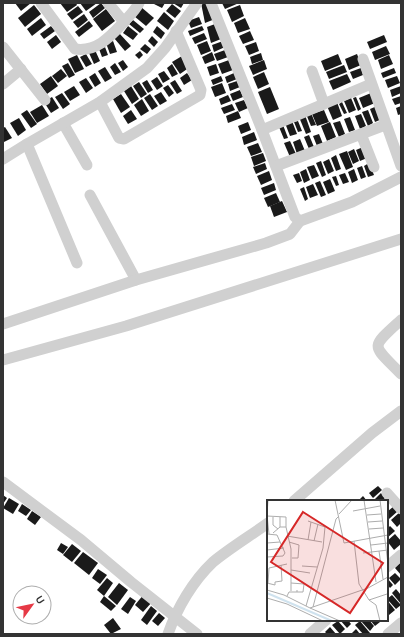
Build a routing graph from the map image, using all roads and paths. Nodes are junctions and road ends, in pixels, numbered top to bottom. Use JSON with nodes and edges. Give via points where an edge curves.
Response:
{"nodes":[{"id":1,"x":41,"y":3,"type":"edge"},
{"id":2,"x":108,"y":3,"type":"edge"},
{"id":3,"x":139,"y":3,"type":"edge"},
{"id":4,"x":197,"y":3,"type":"edge"},
{"id":5,"x":211,"y":3,"type":"edge"},
{"id":6,"x":124,"y":22,"type":"junction"},
{"id":7,"x":176,"y":31,"type":"junction"},
{"id":8,"x":3,"y":47,"type":"edge"},
{"id":9,"x":363,"y":59,"type":"dead end"},
{"id":10,"x":21,"y":69,"type":"junction"},
{"id":11,"x":312,"y":71,"type":"dead end"},
{"id":12,"x":3,"y":84,"type":"edge"},
{"id":13,"x":371,"y":84,"type":"junction"},
{"id":14,"x":45,"y":100,"type":"dead end"},
{"id":15,"x":100,"y":102,"type":"junction"},
{"id":16,"x":324,"y":104,"type":"junction"},
{"id":17,"x":63,"y":123,"type":"junction"},
{"id":18,"x":385,"y":125,"type":"junction"},
{"id":19,"x":262,"y":130,"type":"junction"},
{"id":20,"x":360,"y":134,"type":"junction"},
{"id":21,"x":27,"y":144,"type":"junction"},
{"id":22,"x":3,"y":159,"type":"edge"},
{"id":23,"x":87,"y":165,"type":"dead end"},
{"id":24,"x":276,"y":166,"type":"junction"},
{"id":25,"x":401,"y":166,"type":"edge"},
{"id":26,"x":374,"y":167,"type":"dead end"},
{"id":27,"x":401,"y":177,"type":"edge"},
{"id":28,"x":90,"y":195,"type":"dead end"},
{"id":29,"x":300,"y":221,"type":"junction"},
{"id":30,"x":401,"y":239,"type":"edge"},
{"id":31,"x":77,"y":263,"type":"dead end"},
{"id":32,"x":136,"y":280,"type":"junction"},
{"id":33,"x":401,"y":320,"type":"edge"},
{"id":34,"x":3,"y":324,"type":"edge"},
{"id":35,"x":3,"y":360,"type":"edge"},
{"id":36,"x":401,"y":374,"type":"edge"},
{"id":37,"x":401,"y":411,"type":"edge"},
{"id":38,"x":3,"y":482,"type":"edge"},
{"id":39,"x":387,"y":493,"type":"dead end"},
{"id":40,"x":295,"y":500,"type":"edge"},
{"id":41,"x":401,"y":509,"type":"edge"},
{"id":42,"x":267,"y":524,"type":"edge"},
{"id":43,"x":401,"y":555,"type":"edge"},
{"id":44,"x":388,"y":566,"type":"edge"},
{"id":45,"x":174,"y":617,"type":"junction"},
{"id":46,"x":325,"y":621,"type":"edge"},
{"id":47,"x":401,"y":622,"type":"edge"},
{"id":48,"x":168,"y":634,"type":"edge"},
{"id":49,"x":197,"y":634,"type":"edge"},
{"id":50,"x":310,"y":634,"type":"edge"},
{"id":51,"x":388,"y":634,"type":"edge"}],
"edges":[{"from":1,"to":6,"type":"street","via":[[75,49],[84,50],[102,44]]},
{"from":2,"to":6,"type":"street"},
{"from":3,"to":6,"type":"street"},
{"from":4,"to":7,"type":"street"},
{"from":5,"to":19,"type":"street"},
{"from":7,"to":15,"type":"street","via":[[147,68]]},
{"from":7,"to":15,"type":"street","via":[[201,90],[200,95],[124,139],[119,138]]},
{"from":8,"to":10,"type":"street"},
{"from":9,"to":13,"type":"street"},
{"from":10,"to":12,"type":"street"},
{"from":10,"to":14,"type":"street"},
{"from":11,"to":16,"type":"street"},
{"from":13,"to":16,"type":"street"},
{"from":13,"to":18,"type":"street"},
{"from":15,"to":17,"type":"street"},
{"from":16,"to":19,"type":"street"},
{"from":17,"to":21,"type":"street"},
{"from":17,"to":23,"type":"street"},
{"from":18,"to":20,"type":"street"},
{"from":18,"to":25,"type":"street"},
{"from":19,"to":24,"type":"street"},
{"from":20,"to":24,"type":"street"},
{"from":20,"to":26,"type":"street"},
{"from":21,"to":22,"type":"street"},
{"from":21,"to":31,"type":"street"},
{"from":24,"to":29,"type":"street","via":[[295,217]]},
{"from":27,"to":29,"type":"street","via":[[352,202]]},
{"from":28,"to":32,"type":"street"},
{"from":29,"to":32,"type":"street","via":[[290,234],[241,252],[206,258]]},
{"from":30,"to":35,"type":"street","via":[[126,326]]},
{"from":32,"to":34,"type":"street"},
{"from":33,"to":36,"type":"street","via":[[377,345],[378,350]]},
{"from":37,"to":40,"type":"street"},
{"from":38,"to":45,"type":"street","via":[[81,540]]},
{"from":39,"to":41,"type":"street"},
{"from":42,"to":45,"type":"street","via":[[213,563],[197,580]]},
{"from":43,"to":44,"type":"street"},
{"from":45,"to":48,"type":"street"},
{"from":45,"to":49,"type":"street"},
{"from":46,"to":50,"type":"street"},
{"from":47,"to":51,"type":"street"}]}
